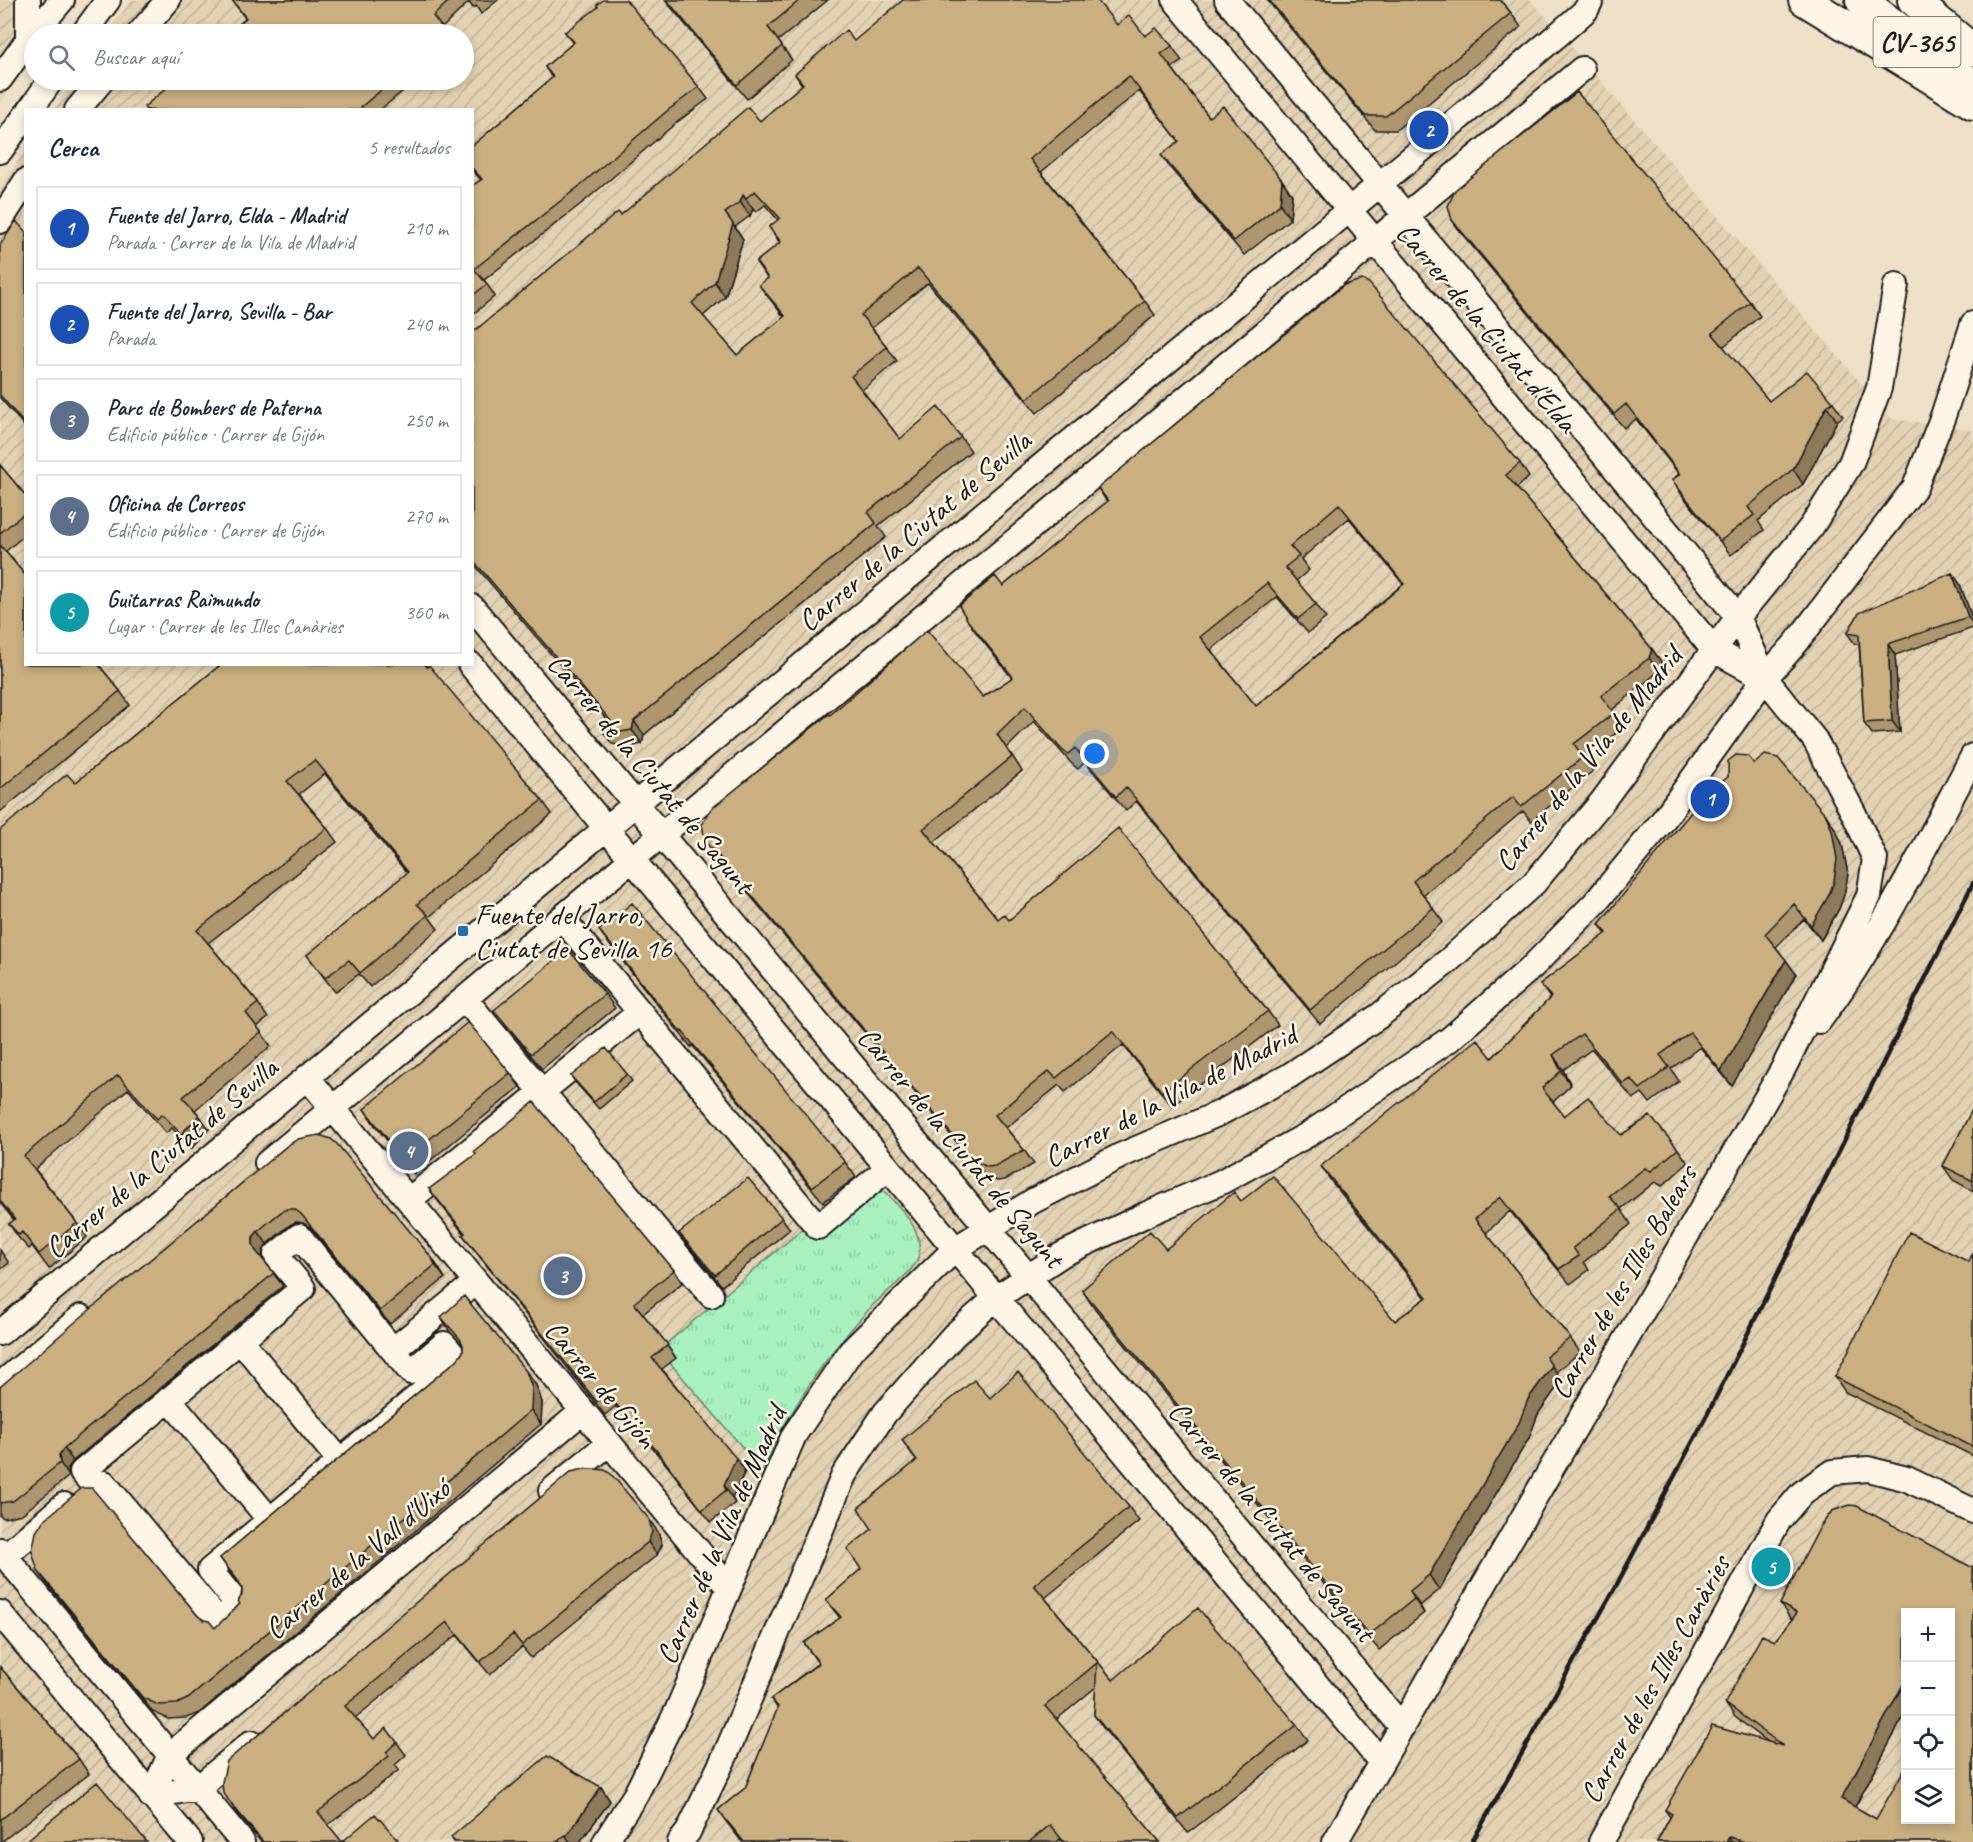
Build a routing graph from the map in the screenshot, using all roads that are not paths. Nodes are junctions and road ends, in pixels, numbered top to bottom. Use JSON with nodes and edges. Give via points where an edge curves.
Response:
{"nodes":[{"id":1,"x":28,"y":0,"type":"edge"},
{"id":2,"x":62,"y":0,"type":"edge"},
{"id":3,"x":108,"y":0,"type":"edge"},
{"id":4,"x":168,"y":0,"type":"edge"},
{"id":5,"x":1175,"y":0,"type":"edge"},
{"id":6,"x":1227,"y":0,"type":"edge"},
{"id":7,"x":1591,"y":0,"type":"edge"},
{"id":8,"x":1804,"y":0,"type":"edge"},
{"id":9,"x":1861,"y":0,"type":"edge"},
{"id":10,"x":1913,"y":0,"type":"edge"},
{"id":11,"x":28,"y":24,"type":"edge"},
{"id":12,"x":42,"y":24,"type":"edge"},
{"id":13,"x":90,"y":24,"type":"edge"},
{"id":14,"x":148,"y":24,"type":"edge"},
{"id":15,"x":24,"y":46,"type":"edge"},
{"id":16,"x":1973,"y":50,"type":"edge"},
{"id":17,"x":1582,"y":69,"type":"dead end"},
{"id":18,"x":0,"y":79,"type":"edge"},
{"id":19,"x":1973,"y":85,"type":"edge"},
{"id":20,"x":44,"y":90,"type":"edge"},
{"id":21,"x":94,"y":90,"type":"edge"},
{"id":22,"x":104,"y":90,"type":"edge"},
{"id":23,"x":1973,"y":104,"type":"edge"},
{"id":24,"x":31,"y":108,"type":"edge"},
{"id":25,"x":79,"y":108,"type":"edge"},
{"id":26,"x":93,"y":108,"type":"edge"},
{"id":27,"x":24,"y":119,"type":"edge"},
{"id":28,"x":0,"y":151,"type":"edge"},
{"id":29,"x":24,"y":184,"type":"edge"},
{"id":30,"x":1379,"y":184,"type":"junction"},
{"id":31,"x":24,"y":203,"type":"edge"},
{"id":32,"x":1349,"y":210,"type":"junction"},
{"id":33,"x":1405,"y":216,"type":"junction"},
{"id":34,"x":0,"y":223,"type":"edge"},
{"id":35,"x":1375,"y":241,"type":"junction"},
{"id":36,"x":1896,"y":285,"type":"dead end"},
{"id":37,"x":1973,"y":324,"type":"edge"},
{"id":38,"x":474,"y":609,"type":"edge"},
{"id":39,"x":1738,"y":616,"type":"junction"},
{"id":40,"x":1714,"y":650,"type":"junction"},
{"id":41,"x":472,"y":666,"type":"edge"},
{"id":42,"x":1765,"y":678,"type":"junction"},
{"id":43,"x":1815,"y":740,"type":"joint"},
{"id":44,"x":1973,"y":756,"type":"edge"},
{"id":45,"x":636,"y":803,"type":"junction"},
{"id":46,"x":606,"y":828,"type":"junction"},
{"id":47,"x":662,"y":835,"type":"junction"},
{"id":48,"x":632,"y":860,"type":"junction"},
{"id":49,"x":562,"y":918,"type":"junction"},
{"id":50,"x":465,"y":999,"type":"junction"},
{"id":51,"x":640,"y":1012,"type":"junction"},
{"id":52,"x":1783,"y":1069,"type":"junction"},
{"id":53,"x":307,"y":1077,"type":"junction"},
{"id":54,"x":542,"y":1092,"type":"junction"},
{"id":55,"x":333,"y":1108,"type":"junction"},
{"id":56,"x":888,"y":1168,"type":"junction"},
{"id":57,"x":251,"y":1177,"type":"edge"},
{"id":58,"x":409,"y":1200,"type":"junction"},
{"id":59,"x":988,"y":1227,"type":"junction"},
{"id":60,"x":955,"y":1249,"type":"junction"},
{"id":61,"x":1028,"y":1277,"type":"junction"},
{"id":62,"x":476,"y":1282,"type":"junction"},
{"id":63,"x":711,"y":1295,"type":"dead end"},
{"id":64,"x":996,"y":1298,"type":"junction"},
{"id":65,"x":99,"y":1303,"type":"edge"},
{"id":66,"x":0,"y":1333,"type":"edge"},
{"id":67,"x":240,"y":1340,"type":"junction"},
{"id":68,"x":393,"y":1350,"type":"junction"},
{"id":69,"x":0,"y":1385,"type":"edge"},
{"id":70,"x":169,"y":1399,"type":"junction"},
{"id":71,"x":583,"y":1411,"type":"junction"},
{"id":72,"x":609,"y":1443,"type":"junction"},
{"id":73,"x":340,"y":1461,"type":"junction"},
{"id":74,"x":91,"y":1481,"type":"junction"},
{"id":75,"x":538,"y":1502,"type":"edge"},
{"id":76,"x":1973,"y":1511,"type":"edge"},
{"id":77,"x":270,"y":1520,"type":"junction"},
{"id":78,"x":3,"y":1553,"type":"edge"},
{"id":79,"x":729,"y":1588,"type":"junction"},
{"id":80,"x":0,"y":1613,"type":"edge"},
{"id":81,"x":1402,"y":1727,"type":"junction"},
{"id":82,"x":265,"y":1731,"type":"edge"},
{"id":83,"x":170,"y":1755,"type":"junction"},
{"id":84,"x":1382,"y":1762,"type":"junction"},
{"id":85,"x":198,"y":1788,"type":"junction"},
{"id":86,"x":151,"y":1796,"type":"junction"},
{"id":87,"x":190,"y":1842,"type":"edge"},
{"id":88,"x":242,"y":1842,"type":"edge"},
{"id":89,"x":605,"y":1842,"type":"edge"},
{"id":90,"x":680,"y":1842,"type":"edge"},
{"id":91,"x":1335,"y":1842,"type":"edge"},
{"id":92,"x":1601,"y":1842,"type":"edge"}],
"edges":[{"from":1,"to":11,"type":"street"},
{"from":2,"to":12,"type":"street"},
{"from":3,"to":13,"type":"street"},
{"from":4,"to":14,"type":"street"},
{"from":5,"to":32,"type":"street","name":"Carrer de la Ciutat d'Elda"},
{"from":6,"to":30,"type":"street","name":"Carrer de la Ciutat d'Elda"},
{"from":7,"to":30,"type":"street","name":"Carrer de la Ciutat de Sevilla","via":[[1586,10],[1561,32]]},
{"from":8,"to":23,"type":"main road"},
{"from":9,"to":19,"type":"main road","number":"CV-365"},
{"from":10,"to":16,"type":"main road"},
{"from":15,"to":18,"type":"street"},
{"from":17,"to":33,"type":"street"},
{"from":20,"to":24,"type":"street"},
{"from":21,"to":25,"type":"street"},
{"from":22,"to":26,"type":"street"},
{"from":27,"to":28,"type":"street"},
{"from":29,"to":34,"type":"street"},
{"from":30,"to":32,"type":"street","name":"Carrer de la Ciutat de Sevilla"},
{"from":30,"to":33,"type":"street","name":"Carrer de la Ciutat d'Elda"},
{"from":31,"to":34,"type":"street"},
{"from":32,"to":35,"type":"street","name":"Carrer de la Ciutat d'Elda"},
{"from":32,"to":45,"type":"street","name":"Carrer de la Ciutat de Sevilla"},
{"from":33,"to":35,"type":"street"},
{"from":33,"to":39,"type":"street","name":"Carrer de la Ciutat d'Elda"},
{"from":35,"to":40,"type":"street","name":"Carrer de la Ciutat d'Elda"},
{"from":35,"to":47,"type":"street"},
{"from":36,"to":39,"type":"street","name":"Carrer de la Vila de Madrid","via":[[1879,388],[1851,463],[1812,526]]},
{"from":37,"to":42,"type":"street","via":[[1915,487]]},
{"from":38,"to":45,"type":"street","name":"Carrer de la Ciutat de Sagunt"},
{"from":39,"to":40,"type":"street","name":"Carrer de la Vila de Madrid"},
{"from":39,"to":42,"type":"street","name":"Carrer de la Ciutat d'Elda"},
{"from":40,"to":42,"type":"street","name":"Carrer de la Ciutat d'Elda"},
{"from":40,"to":59,"type":"street","name":"Carrer de la Vila de Madrid","via":[[1601,803],[1534,883],[1448,961],[1379,1016],[1279,1081],[1220,1113],[1122,1155]]},
{"from":41,"to":46,"type":"street"},
{"from":42,"to":43,"type":"street","name":"Carrer de la Ciutat d'Elda"},
{"from":42,"to":61,"type":"street","via":[[1661,824],[1595,903],[1533,966],[1450,1039],[1309,1134],[1221,1182],[1063,1254]]},
{"from":43,"to":52,"type":"street","name":"Carrer de les Illes Balears","via":[[1875,860],[1869,896]]},
{"from":44,"to":52,"type":"street","via":[[1845,986]]},
{"from":45,"to":46,"type":"street","name":"Carrer de la Ciutat de Sevilla"},
{"from":45,"to":47,"type":"street","name":"Carrer de la Ciutat de Sagunt"},
{"from":46,"to":48,"type":"street"},
{"from":46,"to":53,"type":"street","name":"Carrer de la Ciutat de Sevilla"},
{"from":47,"to":48,"type":"street"},
{"from":47,"to":59,"type":"street","name":"Carrer de la Ciutat de Sagunt"},
{"from":48,"to":49,"type":"street"},
{"from":48,"to":56,"type":"street"},
{"from":49,"to":50,"type":"street"},
{"from":49,"to":51,"type":"street"},
{"from":50,"to":54,"type":"street"},
{"from":50,"to":55,"type":"street"},
{"from":51,"to":54,"type":"street"},
{"from":51,"to":56,"type":"street","via":[[818,1227]]},
{"from":52,"to":81,"type":"street","name":"Carrer de les Illes Balears"},
{"from":53,"to":55,"type":"street","name":"Carrer de la Ciutat de Sevilla"},
{"from":53,"to":66,"type":"street","name":"Carrer de la Ciutat de Sevilla"},
{"from":54,"to":58,"type":"street"},
{"from":54,"to":63,"type":"street"},
{"from":55,"to":57,"type":"street"},
{"from":55,"to":58,"type":"street","name":"Carrer de Gijón"},
{"from":56,"to":60,"type":"street"},
{"from":58,"to":62,"type":"street","name":"Carrer de Gijón"},
{"from":59,"to":60,"type":"street","name":"Carrer de la Vila de Madrid"},
{"from":59,"to":61,"type":"street","name":"Carrer de la Ciutat de Sagunt"},
{"from":60,"to":64,"type":"street"},
{"from":60,"to":79,"type":"street","name":"Carrer de la Vila de Madrid","via":[[851,1351],[795,1435]]},
{"from":61,"to":64,"type":"street"},
{"from":61,"to":81,"type":"street","name":"Carrer de la Ciutat de Sagunt"},
{"from":62,"to":68,"type":"street"},
{"from":62,"to":71,"type":"street","name":"Carrer de Gijón"},
{"from":64,"to":84,"type":"street"},
{"from":64,"to":90,"type":"street","via":[[954,1335],[885,1413],[844,1475],[725,1756]]},
{"from":65,"to":69,"type":"street"},
{"from":67,"to":68,"type":"street","via":[[303,1288],[276,1255],[298,1236]]},
{"from":67,"to":70,"type":"street"},
{"from":67,"to":73,"type":"street"},
{"from":68,"to":73,"type":"street","via":[[411,1372],[444,1344],[459,1362]]},
{"from":70,"to":74,"type":"street","via":[[82,1472]]},
{"from":70,"to":77,"type":"street"},
{"from":71,"to":72,"type":"street","name":"Carrer de Gijón"},
{"from":71,"to":83,"type":"street","name":"Carrer de la Vall d'Uixó"},
{"from":72,"to":75,"type":"street"},
{"from":72,"to":79,"type":"street","name":"Carrer de Gijón"},
{"from":73,"to":77,"type":"street"},
{"from":74,"to":77,"type":"street","via":[[97,1489],[104,1483],[219,1621],[238,1605],[210,1570]]},
{"from":74,"to":78,"type":"street"},
{"from":76,"to":92,"type":"street","name":"Carrer de les Illes Canàries","via":[[1907,1479],[1868,1469],[1832,1472],[1802,1493],[1779,1520]]},
{"from":78,"to":83,"type":"street"},
{"from":79,"to":89,"type":"street","name":"Carrer de la Vila de Madrid","via":[[678,1709],[636,1794]]},
{"from":80,"to":86,"type":"street"},
{"from":81,"to":84,"type":"street","name":"Carrer de les Illes Balears"},
{"from":82,"to":85,"type":"street"},
{"from":83,"to":85,"type":"street"},
{"from":83,"to":86,"type":"street"},
{"from":84,"to":91,"type":"street","name":"Carrer de les Illes Balears"},
{"from":85,"to":86,"type":"street"},
{"from":85,"to":88,"type":"street"},
{"from":86,"to":87,"type":"street"}]}
